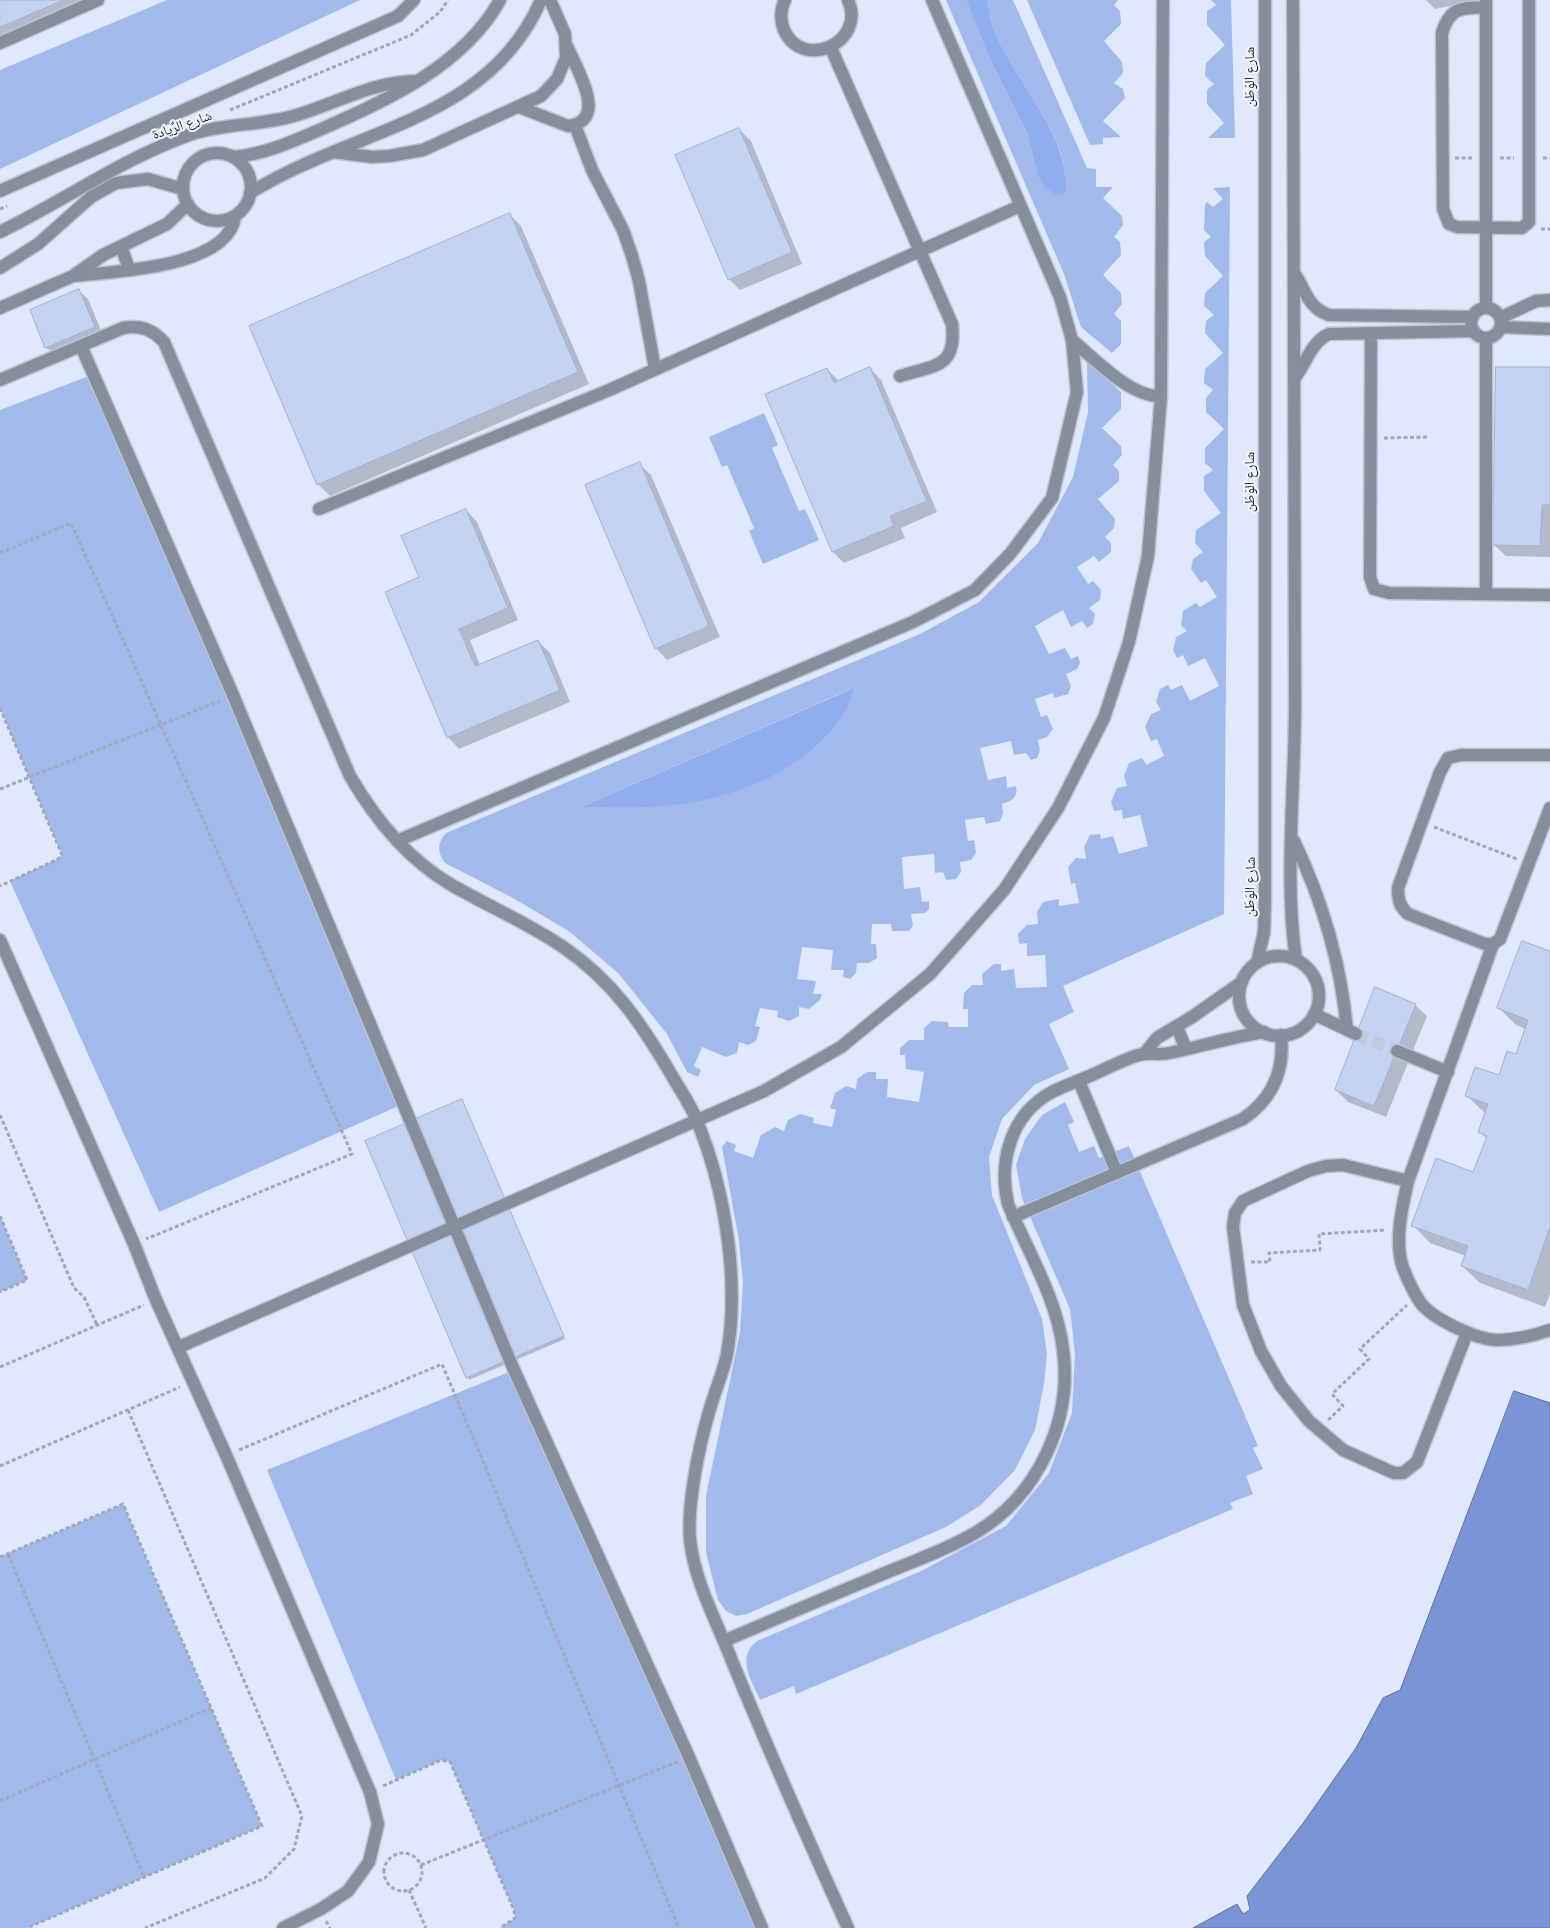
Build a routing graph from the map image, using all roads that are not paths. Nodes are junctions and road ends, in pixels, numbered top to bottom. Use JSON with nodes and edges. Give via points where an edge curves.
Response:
{"nodes":[{"id":1,"x":98,"y":0,"type":"edge"},
{"id":2,"x":414,"y":0,"type":"edge"},
{"id":3,"x":500,"y":0,"type":"edge"},
{"id":4,"x":541,"y":0,"type":"edge"},
{"id":5,"x":550,"y":0,"type":"edge"},
{"id":6,"x":785,"y":0,"type":"edge"},
{"id":7,"x":848,"y":0,"type":"edge"},
{"id":8,"x":932,"y":0,"type":"edge"},
{"id":9,"x":1164,"y":0,"type":"edge"},
{"id":10,"x":1265,"y":0,"type":"edge"},
{"id":11,"x":1293,"y":0,"type":"edge"},
{"id":12,"x":1529,"y":0,"type":"edge"},
{"id":13,"x":1486,"y":4,"type":"edge"},
{"id":14,"x":0,"y":43,"type":"edge"},
{"id":15,"x":567,"y":46,"type":"junction"},
{"id":16,"x":831,"y":48,"type":"junction"},
{"id":17,"x":417,"y":81,"type":"junction"},
{"id":18,"x":519,"y":107,"type":"junction"},
{"id":19,"x":575,"y":126,"type":"junction"},
{"id":20,"x":333,"y":152,"type":"junction"},
{"id":21,"x":233,"y":157,"type":"junction"},
{"id":22,"x":183,"y":190,"type":"junction"},
{"id":23,"x":0,"y":191,"type":"edge"},
{"id":24,"x":250,"y":193,"type":"junction"},
{"id":25,"x":188,"y":204,"type":"junction"},
{"id":26,"x":1020,"y":206,"type":"junction"},
{"id":27,"x":235,"y":216,"type":"junction"},
{"id":28,"x":1486,"y":229,"type":"junction"},
{"id":29,"x":0,"y":232,"type":"edge"},
{"id":30,"x":121,"y":246,"type":"junction"},
{"id":31,"x":920,"y":252,"type":"junction"},
{"id":32,"x":0,"y":268,"type":"edge"},
{"id":33,"x":129,"y":269,"type":"junction"},
{"id":34,"x":1294,"y":274,"type":"junction"},
{"id":35,"x":73,"y":276,"type":"junction"},
{"id":36,"x":1550,"y":300,"type":"edge"},
{"id":37,"x":0,"y":308,"type":"edge"},
{"id":38,"x":1486,"y":308,"type":"junction"},
{"id":39,"x":1473,"y":317,"type":"junction"},
{"id":40,"x":1500,"y":322,"type":"junction"},
{"id":41,"x":1550,"y":330,"type":"edge"},
{"id":42,"x":1474,"y":331,"type":"junction"},
{"id":43,"x":1371,"y":333,"type":"junction"},
{"id":44,"x":1486,"y":338,"type":"junction"},
{"id":45,"x":1072,"y":340,"type":"junction"},
{"id":46,"x":82,"y":346,"type":"junction"},
{"id":47,"x":655,"y":369,"type":"junction"},
{"id":48,"x":900,"y":376,"type":"dead end"},
{"id":49,"x":1294,"y":379,"type":"junction"},
{"id":50,"x":0,"y":380,"type":"edge"},
{"id":51,"x":1161,"y":396,"type":"junction"},
{"id":52,"x":319,"y":509,"type":"dead end"},
{"id":53,"x":1486,"y":594,"type":"junction"},
{"id":54,"x":1550,"y":595,"type":"edge"},
{"id":55,"x":1550,"y":755,"type":"edge"},
{"id":56,"x":1550,"y":808,"type":"edge"},
{"id":57,"x":1292,"y":838,"type":"junction"},
{"id":58,"x":397,"y":841,"type":"junction"},
{"id":59,"x":0,"y":940,"type":"edge"},
{"id":60,"x":1493,"y":944,"type":"junction"},
{"id":61,"x":1296,"y":960,"type":"junction"},
{"id":62,"x":1257,"y":963,"type":"junction"},
{"id":63,"x":1242,"y":982,"type":"junction"},
{"id":64,"x":1314,"y":1014,"type":"junction"},
{"id":65,"x":1177,"y":1027,"type":"junction"},
{"id":66,"x":1264,"y":1032,"type":"junction"},
{"id":67,"x":1281,"y":1036,"type":"junction"},
{"id":68,"x":1186,"y":1049,"type":"junction"},
{"id":69,"x":1397,"y":1050,"type":"tunnel mouth"},
{"id":70,"x":1144,"y":1054,"type":"junction"},
{"id":71,"x":1448,"y":1072,"type":"junction"},
{"id":72,"x":1079,"y":1081,"type":"junction"},
{"id":73,"x":697,"y":1120,"type":"junction"},
{"id":74,"x":1117,"y":1173,"type":"junction"},
{"id":75,"x":1408,"y":1181,"type":"junction"},
{"id":76,"x":1013,"y":1217,"type":"junction"},
{"id":77,"x":454,"y":1225,"type":"junction"},
{"id":78,"x":1550,"y":1330,"type":"edge"},
{"id":79,"x":1467,"y":1333,"type":"junction"},
{"id":80,"x":179,"y":1347,"type":"junction"},
{"id":81,"x":724,"y":1641,"type":"junction"},
{"id":82,"x":283,"y":1928,"type":"edge"},
{"id":83,"x":762,"y":1928,"type":"edge"},
{"id":84,"x":848,"y":1928,"type":"edge"}],
"edges":[{"from":1,"to":14,"type":"street"},
{"from":2,"to":23,"type":"street","via":[[398,16]]},
{"from":3,"to":17,"type":"street","name":"شارع الرِّيادة","via":[[472,37]]},
{"from":4,"to":20,"type":"street","via":[[516,45],[470,88],[434,108]]},
{"from":5,"to":15,"type":"street","via":[[562,22]]},
{"from":6,"to":16,"type":"street","via":[[782,25],[793,42],[811,51]]},
{"from":7,"to":16,"type":"street","via":[[852,16],[850,26],[846,35]]},
{"from":8,"to":26,"type":"street"},
{"from":9,"to":51,"type":"street"},
{"from":10,"to":62,"type":"street","name":"شارع الوَطَن","via":[[1265,902],[1264,932]]},
{"from":11,"to":34,"type":"street"},
{"from":12,"to":28,"type":"street","via":[[1529,222],[1522,228]]},
{"from":13,"to":28,"type":"street"},
{"from":13,"to":28,"type":"street","via":[[1457,10],[1449,15],[1442,33],[1443,209],[1449,224]]},
{"from":15,"to":18,"type":"street","via":[[558,80],[541,96]]},
{"from":15,"to":19,"type":"street","via":[[590,106],[586,118]]},
{"from":16,"to":31,"type":"street"},
{"from":17,"to":21,"type":"street","name":"شارع الرِّيادة","via":[[371,107],[287,144],[261,153]]},
{"from":17,"to":29,"type":"street","name":"شارع الرِّيادة","via":[[377,86],[293,116],[188,135],[112,170]]},
{"from":18,"to":19,"type":"street","via":[[562,125]]},
{"from":18,"to":20,"type":"street","via":[[438,144],[407,154],[372,157]]},
{"from":19,"to":47,"type":"street","via":[[632,256]]},
{"from":20,"to":24,"type":"street"},
{"from":21,"to":22,"type":"street","via":[[224,153],[203,156],[188,169]]},
{"from":21,"to":24,"type":"street","via":[[246,169]]},
{"from":22,"to":25,"type":"street"},
{"from":22,"to":32,"type":"street","via":[[143,179],[126,180],[107,187],[38,244]]},
{"from":24,"to":27,"type":"street"},
{"from":25,"to":27,"type":"street","via":[[199,215],[214,221]]},
{"from":25,"to":30,"type":"street","via":[[166,224]]},
{"from":26,"to":31,"type":"street"},
{"from":26,"to":45,"type":"street","via":[[1060,297]]},
{"from":27,"to":33,"type":"street","via":[[226,237],[201,252],[172,262]]},
{"from":28,"to":38,"type":"street"},
{"from":30,"to":33,"type":"street"},
{"from":30,"to":35,"type":"street"},
{"from":31,"to":47,"type":"street"},
{"from":31,"to":48,"type":"street","via":[[952,324],[954,341],[948,356],[940,363]]},
{"from":33,"to":35,"type":"street"},
{"from":34,"to":39,"type":"street","via":[[1314,307],[1333,316]]},
{"from":34,"to":49,"type":"street"},
{"from":35,"to":37,"type":"street"},
{"from":36,"to":40,"type":"street","via":[[1536,301]]},
{"from":38,"to":39,"type":"street"},
{"from":38,"to":40,"type":"street","via":[[1494,311]]},
{"from":39,"to":42,"type":"street"},
{"from":40,"to":41,"type":"street"},
{"from":40,"to":44,"type":"street","via":[[1495,335]]},
{"from":42,"to":43,"type":"street"},
{"from":42,"to":44,"type":"street"},
{"from":43,"to":49,"type":"street","via":[[1335,333],[1323,337]]},
{"from":43,"to":53,"type":"street","via":[[1370,584],[1380,592]]},
{"from":44,"to":53,"type":"street"},
{"from":45,"to":51,"type":"street","via":[[1134,389],[1147,395]]},
{"from":45,"to":58,"type":"street","via":[[1076,392],[1052,498],[1010,554],[975,590],[913,622]]},
{"from":46,"to":50,"type":"street"},
{"from":46,"to":58,"type":"street","via":[[132,326],[150,330],[164,342],[350,776]]},
{"from":46,"to":77,"type":"street","via":[[233,695]]},
{"from":47,"to":52,"type":"street"},
{"from":49,"to":57,"type":"street"},
{"from":51,"to":73,"type":"street","via":[[1148,556],[1129,642],[1104,718],[1058,808],[1004,890],[930,974],[841,1047],[764,1091]]},
{"from":53,"to":54,"type":"street"},
{"from":55,"to":60,"type":"street","via":[[1461,755],[1448,758],[1398,888],[1399,902],[1408,914],[1485,944]]},
{"from":56,"to":60,"type":"street","via":[[1500,939]]},
{"from":57,"to":61,"type":"street"},
{"from":57,"to":64,"type":"street","via":[[1330,931],[1352,1032]]},
{"from":58,"to":73,"type":"street","via":[[447,882],[541,933],[604,980],[644,1028]]},
{"from":59,"to":80,"type":"street"},
{"from":60,"to":71,"type":"street"},
{"from":61,"to":62,"type":"street","via":[[1272,956]]},
{"from":61,"to":64,"type":"street","via":[[1309,970],[1317,983],[1319,999]]},
{"from":62,"to":63,"type":"street"},
{"from":63,"to":65,"type":"street"},
{"from":63,"to":66,"type":"street","via":[[1240,999],[1245,1015]]},
{"from":64,"to":67,"type":"street","via":[[1304,1027]]},
{"from":65,"to":68,"type":"street"},
{"from":65,"to":70,"type":"street","via":[[1157,1038]]},
{"from":66,"to":67,"type":"street"},
{"from":66,"to":68,"type":"street"},
{"from":67,"to":74,"type":"street","via":[[1283,1050],[1278,1077],[1268,1096],[1254,1111],[1230,1125]]},
{"from":68,"to":70,"type":"street","via":[[1160,1055]]},
{"from":69,"to":71,"type":"street"},
{"from":70,"to":72,"type":"street"},
{"from":71,"to":75,"type":"street"},
{"from":72,"to":74,"type":"street"},
{"from":72,"to":76,"type":"street","via":[[1040,1100],[1020,1121],[1013,1134],[1004,1161],[1006,1197]]},
{"from":73,"to":77,"type":"street"},
{"from":73,"to":81,"type":"street","via":[[713,1168],[723,1214],[733,1287],[727,1355],[707,1417],[690,1506],[690,1540],[696,1569]]},
{"from":74,"to":76,"type":"street"},
{"from":75,"to":79,"type":"street","via":[[1398,1221],[1403,1267],[1421,1303]]},
{"from":75,"to":79,"type":"street","via":[[1343,1166],[1326,1166],[1243,1201],[1235,1213],[1233,1227],[1243,1305],[1261,1351],[1281,1386],[1319,1429],[1343,1450],[1394,1473],[1403,1472],[1417,1462]]},
{"from":76,"to":81,"type":"street","via":[[1053,1307],[1063,1348],[1061,1413],[1047,1454],[1036,1473],[1010,1506],[976,1533]]},
{"from":77,"to":80,"type":"street"},
{"from":77,"to":83,"type":"street","via":[[514,1370],[689,1757]]},
{"from":78,"to":79,"type":"street","via":[[1527,1338],[1496,1340]]},
{"from":80,"to":82,"type":"street","via":[[370,1792],[378,1824],[369,1862],[348,1891],[321,1910]]},
{"from":81,"to":84,"type":"street"}]}
